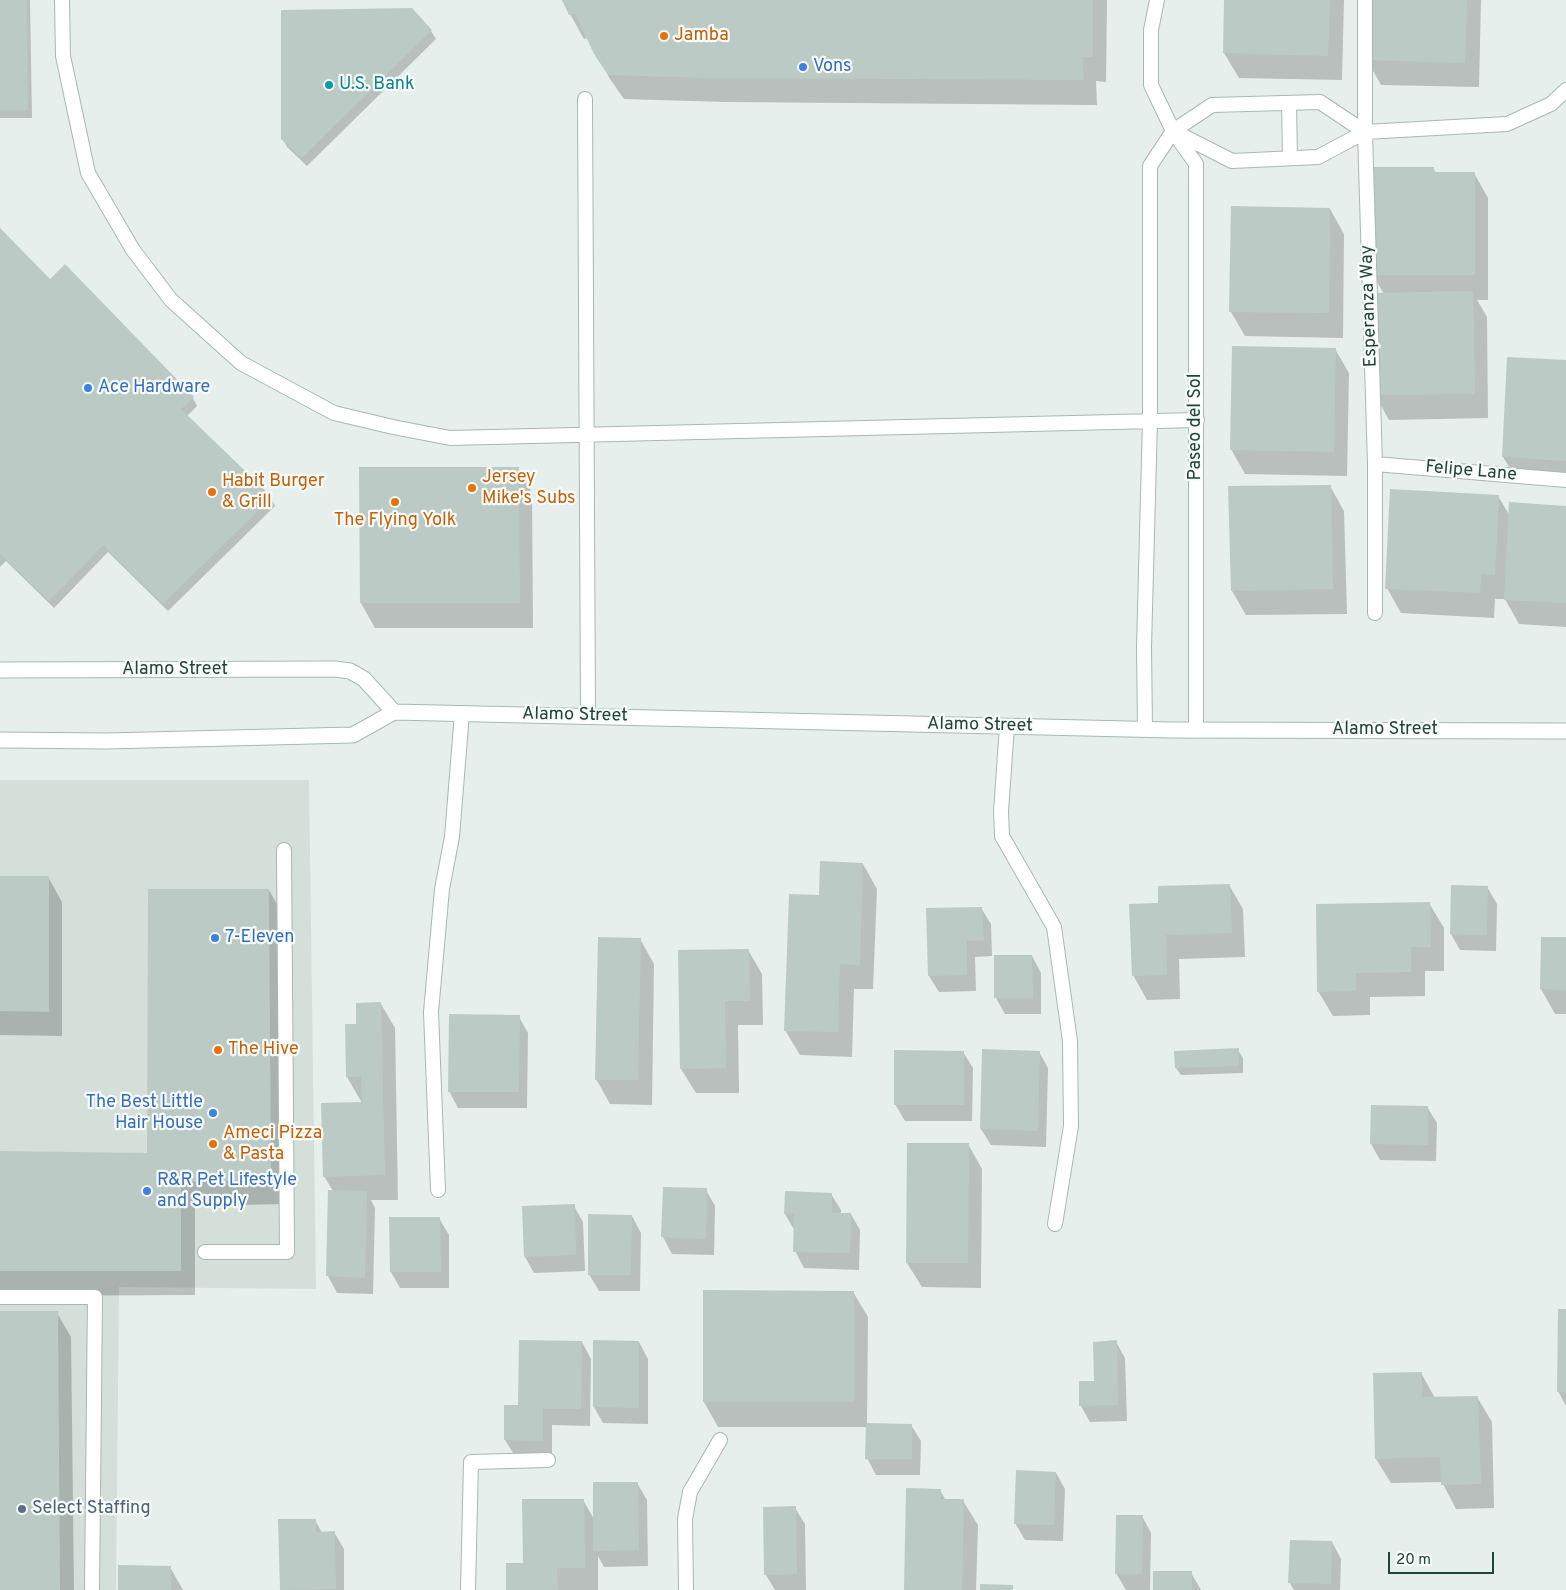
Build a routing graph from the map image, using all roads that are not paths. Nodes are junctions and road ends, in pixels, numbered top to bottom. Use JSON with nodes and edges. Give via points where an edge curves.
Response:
{"nodes":[{"id":1,"x":62,"y":0,"type":"edge"},
{"id":2,"x":1157,"y":0,"type":"edge"},
{"id":3,"x":1366,"y":0,"type":"edge"},
{"id":4,"x":1566,"y":90,"type":"edge"},
{"id":5,"x":585,"y":99,"type":"dead end"},
{"id":6,"x":1289,"y":103,"type":"junction"},
{"id":7,"x":1174,"y":131,"type":"junction"},
{"id":8,"x":1365,"y":132,"type":"junction"},
{"id":9,"x":1290,"y":158,"type":"junction"},
{"id":10,"x":1150,"y":420,"type":"junction"},
{"id":11,"x":1196,"y":420,"type":"junction"},
{"id":12,"x":587,"y":434,"type":"junction"},
{"id":13,"x":1375,"y":464,"type":"junction"},
{"id":14,"x":1566,"y":480,"type":"edge"},
{"id":15,"x":1375,"y":613,"type":"dead end"},
{"id":16,"x":0,"y":670,"type":"edge"},
{"id":17,"x":394,"y":712,"type":"junction"},
{"id":18,"x":462,"y":713,"type":"junction"},
{"id":19,"x":588,"y":716,"type":"junction"},
{"id":20,"x":1007,"y":726,"type":"junction"},
{"id":21,"x":1145,"y":729,"type":"junction"},
{"id":22,"x":1196,"y":730,"type":"junction"},
{"id":23,"x":1566,"y":730,"type":"edge"},
{"id":24,"x":0,"y":740,"type":"edge"},
{"id":25,"x":284,"y":850,"type":"dead end"},
{"id":26,"x":438,"y":1190,"type":"dead end"},
{"id":27,"x":1055,"y":1224,"type":"dead end"},
{"id":28,"x":205,"y":1252,"type":"dead end"},
{"id":29,"x":0,"y":1297,"type":"edge"},
{"id":30,"x":720,"y":1440,"type":"dead end"},
{"id":31,"x":548,"y":1460,"type":"dead end"},
{"id":32,"x":92,"y":1590,"type":"edge"},
{"id":33,"x":468,"y":1590,"type":"edge"},
{"id":34,"x":686,"y":1590,"type":"edge"}],
"edges":[{"from":1,"to":12,"type":"lane","via":[[62,56],[88,173],[133,250],[171,300],[241,364],[334,412],[393,427],[450,438]]},
{"from":2,"to":7,"type":"lane","name":"Paseo del Sol","via":[[1151,30],[1151,85]]},
{"from":3,"to":8,"type":"lane","name":"Esperanza Way"},
{"from":4,"to":8,"type":"lane","via":[[1551,104],[1507,124]]},
{"from":5,"to":12,"type":"lane"},
{"from":6,"to":7,"type":"lane","via":[[1212,105]]},
{"from":6,"to":8,"type":"lane","via":[[1320,102]]},
{"from":6,"to":9,"type":"lane"},
{"from":7,"to":9,"type":"lane","via":[[1232,161]]},
{"from":7,"to":10,"type":"lane","via":[[1150,166]]},
{"from":7,"to":11,"type":"lane","name":"Paseo del Sol","via":[[1196,164]]},
{"from":8,"to":9,"type":"lane","via":[[1318,157]]},
{"from":8,"to":13,"type":"lane","name":"Esperanza Way"},
{"from":10,"to":11,"type":"lane"},
{"from":10,"to":12,"type":"lane"},
{"from":10,"to":21,"type":"lane"},
{"from":11,"to":22,"type":"lane","name":"Paseo del Sol"},
{"from":12,"to":19,"type":"lane"},
{"from":13,"to":14,"type":"lane","name":"Felipe Lane"},
{"from":13,"to":15,"type":"lane","name":"Esperanza Way"},
{"from":16,"to":17,"type":"main road","name":"Alamo Street","via":[[335,669],[350,671],[364,679]]},
{"from":17,"to":18,"type":"main road","name":"Alamo Street"},
{"from":17,"to":24,"type":"main road","via":[[353,735]]},
{"from":18,"to":19,"type":"main road","name":"Alamo Street"},
{"from":18,"to":26,"type":"lane","via":[[452,837],[442,889],[431,1012]]},
{"from":19,"to":20,"type":"main road","name":"Alamo Street"},
{"from":20,"to":21,"type":"main road","name":"Alamo Street"},
{"from":20,"to":27,"type":"lane","via":[[1002,836],[1054,927],[1070,1041],[1071,1126]]},
{"from":21,"to":22,"type":"main road","name":"Alamo Street"},
{"from":22,"to":23,"type":"main road","name":"Alamo Street"},
{"from":25,"to":28,"type":"lane","via":[[287,1252]]},
{"from":29,"to":32,"type":"lane","via":[[95,1297]]},
{"from":30,"to":34,"type":"lane","via":[[690,1492],[686,1519]]},
{"from":31,"to":33,"type":"lane","via":[[471,1462]]}]}
